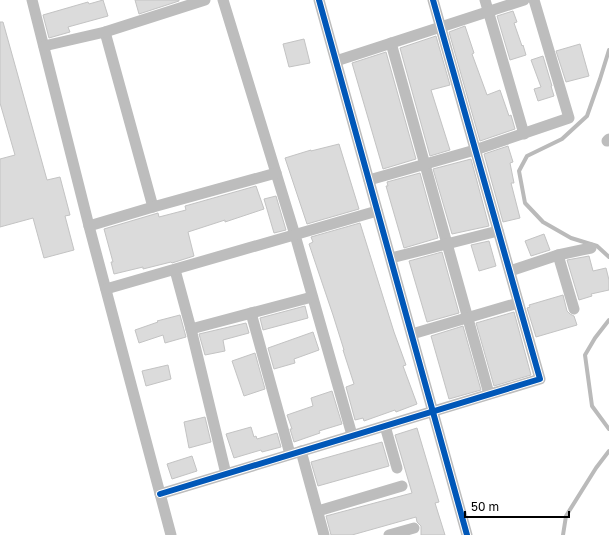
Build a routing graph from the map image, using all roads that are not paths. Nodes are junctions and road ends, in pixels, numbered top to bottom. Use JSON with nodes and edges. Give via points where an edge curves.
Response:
{"nodes":[{"id":1,"x":32,"y":0,"type":"edge"},
{"id":2,"x":205,"y":0,"type":"edge"},
{"id":3,"x":222,"y":0,"type":"edge"},
{"id":4,"x":319,"y":0,"type":"edge"},
{"id":5,"x":433,"y":0,"type":"edge"},
{"id":6,"x":485,"y":0,"type":"edge"},
{"id":7,"x":524,"y":0,"type":"edge"},
{"id":8,"x":534,"y":0,"type":"edge"},
{"id":9,"x":488,"y":12,"type":"junction"},
{"id":10,"x":441,"y":27,"type":"junction"},
{"id":11,"x":104,"y":32,"type":"junction"},
{"id":12,"x":391,"y":43,"type":"junction"},
{"id":13,"x":44,"y":46,"type":"junction"},
{"id":14,"x":336,"y":60,"type":"junction"},
{"id":15,"x":524,"y":134,"type":"junction"},
{"id":16,"x":475,"y":150,"type":"junction"},
{"id":17,"x":425,"y":164,"type":"junction"},
{"id":18,"x":276,"y":172,"type":"junction"},
{"id":19,"x":369,"y":180,"type":"junction"},
{"id":20,"x":153,"y":207,"type":"junction"},
{"id":21,"x":377,"y":211,"type":"junction"},
{"id":22,"x":89,"y":226,"type":"junction"},
{"id":23,"x":498,"y":230,"type":"junction"},
{"id":24,"x":295,"y":235,"type":"junction"},
{"id":25,"x":447,"y":244,"type":"junction"},
{"id":26,"x":591,"y":248,"type":"dead end"},
{"id":27,"x":558,"y":255,"type":"junction"},
{"id":28,"x":391,"y":258,"type":"junction"},
{"id":29,"x":175,"y":270,"type":"junction"},
{"id":30,"x":510,"y":271,"type":"junction"},
{"id":31,"x":106,"y":289,"type":"junction"},
{"id":32,"x":312,"y":297,"type":"junction"},
{"id":33,"x":518,"y":302,"type":"junction"},
{"id":34,"x":574,"y":309,"type":"dead end"},
{"id":35,"x":251,"y":313,"type":"junction"},
{"id":36,"x":468,"y":318,"type":"junction"},
{"id":37,"x":191,"y":328,"type":"junction"},
{"id":38,"x":412,"y":334,"type":"junction"},
{"id":39,"x":489,"y":394,"type":"junction"},
{"id":40,"x":433,"y":411,"type":"junction"},
{"id":41,"x":385,"y":426,"type":"junction"},
{"id":42,"x":352,"y":436,"type":"junction"},
{"id":43,"x":301,"y":451,"type":"junction"},
{"id":44,"x":290,"y":454,"type":"junction"},
{"id":45,"x":397,"y":468,"type":"dead end"},
{"id":46,"x":226,"y":474,"type":"junction"},
{"id":47,"x":402,"y":486,"type":"dead end"},
{"id":48,"x":160,"y":494,"type":"junction"},
{"id":49,"x":318,"y":511,"type":"junction"},
{"id":50,"x":414,"y":528,"type":"dead end"},
{"id":51,"x":171,"y":535,"type":"edge"},
{"id":52,"x":324,"y":535,"type":"edge"},
{"id":53,"x":389,"y":535,"type":"edge"},
{"id":54,"x":467,"y":535,"type":"edge"}],
"edges":[{"from":1,"to":13,"type":"street"},
{"from":2,"to":11,"type":"street"},
{"from":3,"to":18,"type":"street"},
{"from":4,"to":14,"type":"street"},
{"from":5,"to":10,"type":"street"},
{"from":6,"to":9,"type":"street"},
{"from":7,"to":9,"type":"street"},
{"from":8,"to":15,"type":"street","via":[[569,118]]},
{"from":9,"to":10,"type":"street"},
{"from":9,"to":15,"type":"street"},
{"from":10,"to":12,"type":"street"},
{"from":10,"to":16,"type":"street"},
{"from":11,"to":13,"type":"street"},
{"from":11,"to":20,"type":"street"},
{"from":12,"to":14,"type":"street"},
{"from":12,"to":17,"type":"street"},
{"from":13,"to":22,"type":"street"},
{"from":14,"to":19,"type":"street"},
{"from":15,"to":16,"type":"street"},
{"from":16,"to":17,"type":"street"},
{"from":16,"to":23,"type":"street"},
{"from":17,"to":19,"type":"street"},
{"from":17,"to":25,"type":"street"},
{"from":18,"to":20,"type":"street"},
{"from":18,"to":24,"type":"street"},
{"from":19,"to":21,"type":"street"},
{"from":20,"to":22,"type":"street"},
{"from":21,"to":24,"type":"street"},
{"from":21,"to":28,"type":"street"},
{"from":22,"to":31,"type":"street"},
{"from":23,"to":25,"type":"street"},
{"from":23,"to":30,"type":"street"},
{"from":24,"to":29,"type":"street"},
{"from":24,"to":32,"type":"street"},
{"from":25,"to":28,"type":"street"},
{"from":25,"to":36,"type":"street"},
{"from":26,"to":27,"type":"street"},
{"from":27,"to":30,"type":"street"},
{"from":27,"to":34,"type":"street"},
{"from":28,"to":38,"type":"street"},
{"from":29,"to":31,"type":"street"},
{"from":29,"to":37,"type":"street"},
{"from":30,"to":33,"type":"street"},
{"from":31,"to":48,"type":"street"},
{"from":32,"to":35,"type":"street"},
{"from":32,"to":42,"type":"street"},
{"from":33,"to":36,"type":"street"},
{"from":33,"to":39,"type":"street","via":[[540,379]]},
{"from":35,"to":37,"type":"street"},
{"from":35,"to":44,"type":"street"},
{"from":36,"to":38,"type":"street"},
{"from":36,"to":39,"type":"street"},
{"from":37,"to":46,"type":"street"},
{"from":38,"to":40,"type":"street"},
{"from":39,"to":40,"type":"street"},
{"from":40,"to":41,"type":"street"},
{"from":40,"to":54,"type":"street"},
{"from":41,"to":42,"type":"street"},
{"from":41,"to":45,"type":"street"},
{"from":42,"to":43,"type":"street"},
{"from":43,"to":44,"type":"street"},
{"from":43,"to":49,"type":"street"},
{"from":44,"to":46,"type":"street"},
{"from":46,"to":48,"type":"street"},
{"from":47,"to":49,"type":"street"},
{"from":48,"to":51,"type":"street"},
{"from":49,"to":52,"type":"street"},
{"from":50,"to":53,"type":"street"}]}
